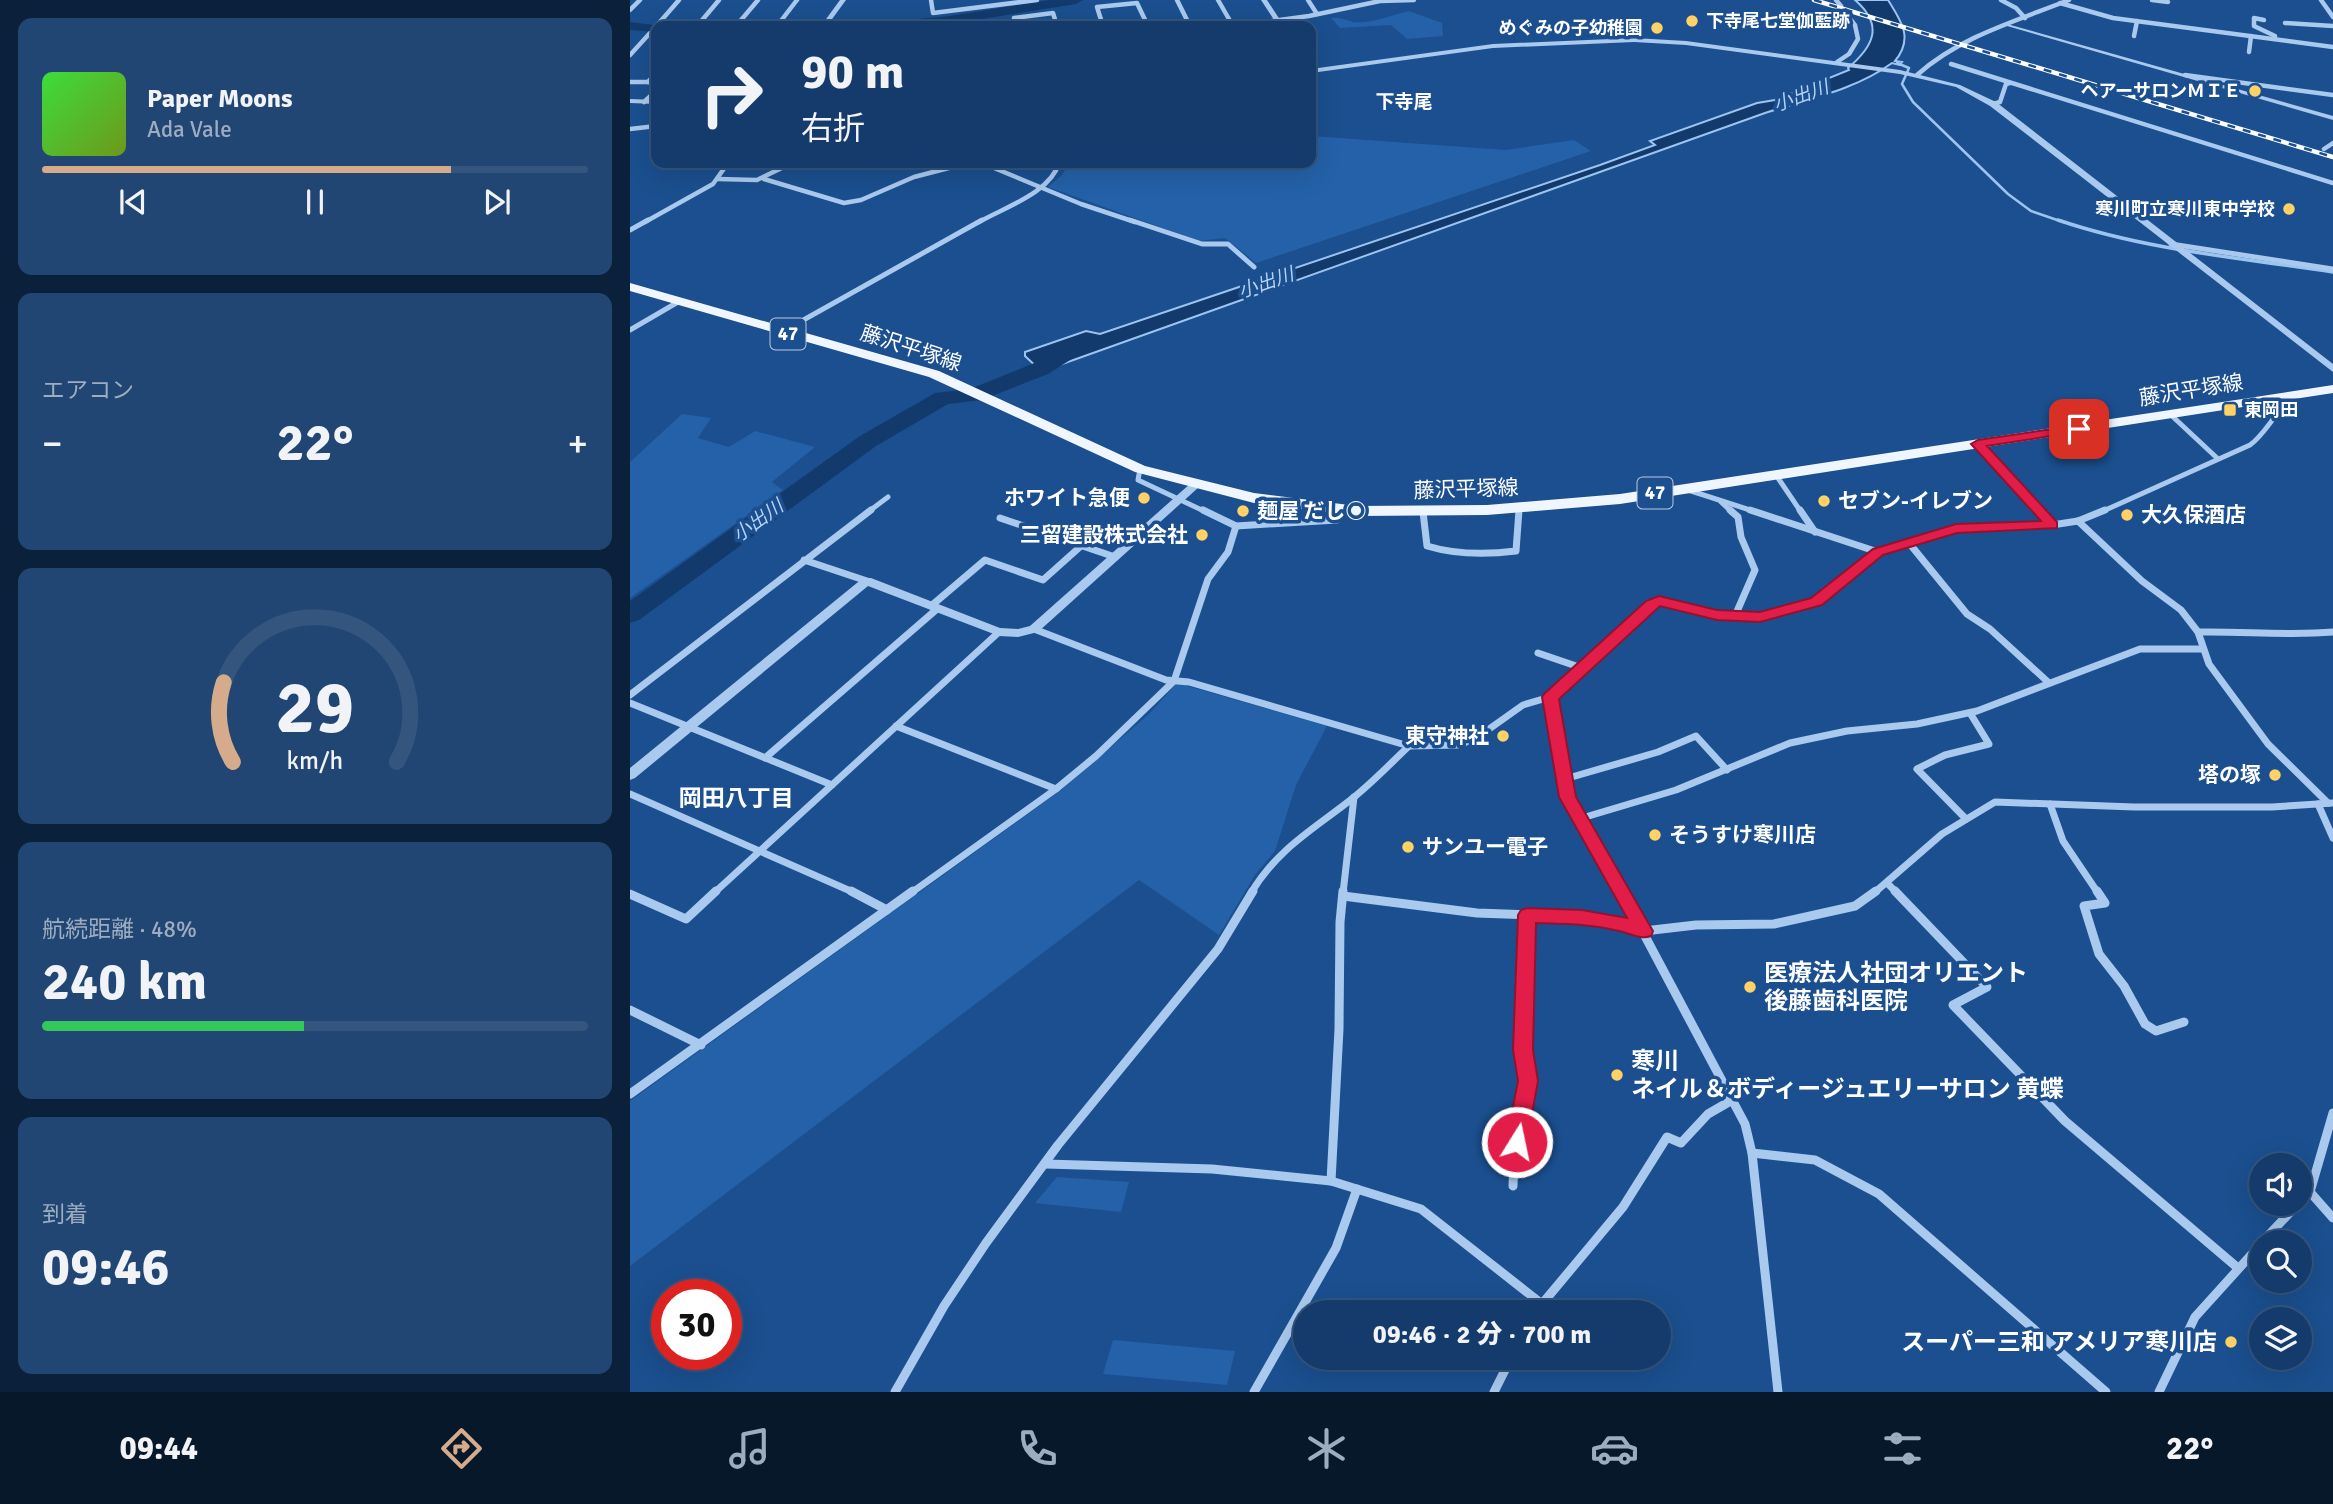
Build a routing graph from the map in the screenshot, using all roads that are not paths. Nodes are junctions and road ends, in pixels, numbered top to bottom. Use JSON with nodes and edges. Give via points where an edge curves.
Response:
{"nodes":[{"id":1,"x":640,"y":0,"type":"edge"},
{"id":2,"x":680,"y":0,"type":"edge"},
{"id":3,"x":719,"y":0,"type":"edge"},
{"id":4,"x":758,"y":0,"type":"edge"},
{"id":5,"x":797,"y":0,"type":"edge"},
{"id":6,"x":843,"y":0,"type":"edge"},
{"id":7,"x":931,"y":0,"type":"edge"},
{"id":8,"x":1037,"y":0,"type":"edge"},
{"id":9,"x":1177,"y":0,"type":"edge"},
{"id":10,"x":1218,"y":0,"type":"edge"},
{"id":11,"x":1264,"y":0,"type":"edge"},
{"id":12,"x":1308,"y":0,"type":"edge"},
{"id":13,"x":1350,"y":0,"type":"edge"},
{"id":14,"x":1392,"y":0,"type":"edge"},
{"id":15,"x":1414,"y":0,"type":"edge"},
{"id":16,"x":1836,"y":0,"type":"edge"},
{"id":17,"x":2001,"y":0,"type":"edge"},
{"id":18,"x":2070,"y":0,"type":"edge"},
{"id":19,"x":2323,"y":0,"type":"edge"},
{"id":20,"x":2333,"y":0,"type":"edge"},
{"id":21,"x":2149,"y":1,"type":"edge"},
{"id":22,"x":2060,"y":2,"type":"junction"},
{"id":23,"x":2168,"y":2,"type":"dead end"},
{"id":24,"x":1354,"y":6,"type":"junction"},
{"id":25,"x":1841,"y":6,"type":"dead end"},
{"id":26,"x":630,"y":10,"type":"edge"},
{"id":27,"x":1846,"y":12,"type":"dead end"},
{"id":28,"x":1317,"y":14,"type":"junction"},
{"id":29,"x":2333,"y":17,"type":"edge"},
{"id":30,"x":2025,"y":18,"type":"junction"},
{"id":31,"x":2264,"y":20,"type":"dead end"},
{"id":32,"x":661,"y":21,"type":"edge"},
{"id":33,"x":701,"y":21,"type":"edge"},
{"id":34,"x":740,"y":21,"type":"edge"},
{"id":35,"x":781,"y":21,"type":"edge"},
{"id":36,"x":828,"y":21,"type":"edge"},
{"id":37,"x":1015,"y":21,"type":"edge"},
{"id":38,"x":1056,"y":21,"type":"edge"},
{"id":39,"x":1101,"y":21,"type":"edge"},
{"id":40,"x":1146,"y":21,"type":"edge"},
{"id":41,"x":1188,"y":21,"type":"edge"},
{"id":42,"x":1231,"y":21,"type":"edge"},
{"id":43,"x":1278,"y":21,"type":"edge"},
{"id":44,"x":1287,"y":21,"type":"edge"},
{"id":45,"x":2137,"y":21,"type":"junction"},
{"id":46,"x":2285,"y":23,"type":"dead end"},
{"id":47,"x":2009,"y":25,"type":"junction"},
{"id":48,"x":2333,"y":26,"type":"edge"},
{"id":49,"x":2267,"y":27,"type":"dead end"},
{"id":50,"x":2260,"y":29,"type":"junction"},
{"id":51,"x":651,"y":33,"type":"edge"},
{"id":52,"x":2134,"y":36,"type":"dead end"},
{"id":53,"x":2251,"y":36,"type":"junction"},
{"id":54,"x":2275,"y":40,"type":"junction"},
{"id":55,"x":2333,"y":47,"type":"edge"},
{"id":56,"x":2249,"y":52,"type":"dead end"},
{"id":57,"x":630,"y":55,"type":"edge"},
{"id":58,"x":1839,"y":63,"type":"junction"},
{"id":59,"x":1316,"y":64,"type":"edge"},
{"id":60,"x":1951,"y":64,"type":"dead end"},
{"id":61,"x":1316,"y":70,"type":"edge"},
{"id":62,"x":1321,"y":70,"type":"junction"},
{"id":63,"x":1917,"y":75,"type":"junction"},
{"id":64,"x":2185,"y":75,"type":"junction"},
{"id":65,"x":651,"y":79,"type":"edge"},
{"id":66,"x":630,"y":82,"type":"edge"},
{"id":67,"x":648,"y":82,"type":"joint"},
{"id":68,"x":2010,"y":83,"type":"junction"},
{"id":69,"x":2333,"y":95,"type":"edge"},
{"id":70,"x":651,"y":96,"type":"edge"},
{"id":71,"x":630,"y":101,"type":"edge"},
{"id":72,"x":644,"y":102,"type":"junction"},
{"id":73,"x":651,"y":103,"type":"edge"},
{"id":74,"x":1993,"y":104,"type":"junction"},
{"id":75,"x":2333,"y":118,"type":"edge"},
{"id":76,"x":651,"y":127,"type":"edge"},
{"id":77,"x":630,"y":129,"type":"edge"},
{"id":78,"x":2333,"y":143,"type":"edge"},
{"id":79,"x":2324,"y":149,"type":"dead end"},
{"id":80,"x":725,"y":168,"type":"edge"},
{"id":81,"x":783,"y":168,"type":"edge"},
{"id":82,"x":949,"y":168,"type":"edge"},
{"id":83,"x":994,"y":168,"type":"edge"},
{"id":84,"x":1057,"y":168,"type":"edge"},
{"id":85,"x":718,"y":179,"type":"junction"},
{"id":86,"x":764,"y":179,"type":"junction"},
{"id":87,"x":2333,"y":183,"type":"edge"},
{"id":88,"x":1040,"y":188,"type":"junction"},
{"id":89,"x":630,"y":230,"type":"edge"},
{"id":90,"x":2170,"y":244,"type":"junction"},
{"id":91,"x":1254,"y":267,"type":"dead end"},
{"id":92,"x":2333,"y":269,"type":"edge"},
{"id":93,"x":630,"y":287,"type":"edge"},
{"id":94,"x":678,"y":302,"type":"junction"},
{"id":95,"x":630,"y":330,"type":"edge"},
{"id":96,"x":781,"y":332,"type":"junction"},
{"id":97,"x":2333,"y":369,"type":"edge"},
{"id":98,"x":2333,"y":389,"type":"edge"},
{"id":99,"x":2286,"y":396,"type":"junction"},
{"id":100,"x":2171,"y":415,"type":"junction"},
{"id":101,"x":1978,"y":444,"type":"junction"},
{"id":102,"x":2217,"y":458,"type":"junction"},
{"id":103,"x":1140,"y":469,"type":"junction"},
{"id":104,"x":1776,"y":475,"type":"junction"},
{"id":105,"x":1195,"y":485,"type":"junction"},
{"id":106,"x":1685,"y":489,"type":"junction"},
{"id":107,"x":888,"y":496,"type":"dead end"},
{"id":108,"x":1179,"y":500,"type":"junction"},
{"id":109,"x":1719,"y":501,"type":"junction"},
{"id":110,"x":1519,"y":508,"type":"junction"},
{"id":111,"x":1346,"y":510,"type":"junction"},
{"id":112,"x":1423,"y":512,"type":"junction"},
{"id":113,"x":1000,"y":518,"type":"dead end"},
{"id":114,"x":2078,"y":521,"type":"junction"},
{"id":115,"x":2052,"y":525,"type":"junction"},
{"id":116,"x":1236,"y":526,"type":"junction"},
{"id":117,"x":1816,"y":533,"type":"junction"},
{"id":118,"x":1909,"y":543,"type":"junction"},
{"id":119,"x":1081,"y":545,"type":"junction"},
{"id":120,"x":1878,"y":552,"type":"junction"},
{"id":121,"x":1115,"y":557,"type":"junction"},
{"id":122,"x":804,"y":560,"type":"junction"},
{"id":123,"x":867,"y":582,"type":"junction"},
{"id":124,"x":934,"y":607,"type":"junction"},
{"id":125,"x":1735,"y":616,"type":"junction"},
{"id":126,"x":1034,"y":629,"type":"junction"},
{"id":127,"x":999,"y":632,"type":"junction"},
{"id":128,"x":2198,"y":632,"type":"junction"},
{"id":129,"x":2333,"y":632,"type":"edge"},
{"id":130,"x":2202,"y":649,"type":"junction"},
{"id":131,"x":1538,"y":653,"type":"dead end"},
{"id":132,"x":1582,"y":668,"type":"junction"},
{"id":133,"x":1174,"y":681,"type":"junction"},
{"id":134,"x":2048,"y":681,"type":"junction"},
{"id":135,"x":630,"y":695,"type":"edge"},
{"id":136,"x":1550,"y":697,"type":"junction"},
{"id":137,"x":630,"y":703,"type":"edge"},
{"id":138,"x":1970,"y":713,"type":"junction"},
{"id":139,"x":896,"y":726,"type":"junction"},
{"id":140,"x":689,"y":727,"type":"junction"},
{"id":141,"x":1409,"y":746,"type":"junction"},
{"id":142,"x":765,"y":758,"type":"junction"},
{"id":143,"x":1727,"y":769,"type":"junction"},
{"id":144,"x":630,"y":775,"type":"edge"},
{"id":145,"x":1565,"y":779,"type":"junction"},
{"id":146,"x":832,"y":785,"type":"junction"},
{"id":147,"x":1056,"y":789,"type":"junction"},
{"id":148,"x":630,"y":794,"type":"edge"},
{"id":149,"x":1354,"y":797,"type":"junction"},
{"id":150,"x":2326,"y":803,"type":"edge"},
{"id":151,"x":2050,"y":804,"type":"junction"},
{"id":152,"x":1582,"y":818,"type":"junction"},
{"id":153,"x":1966,"y":820,"type":"junction"},
{"id":154,"x":2333,"y":838,"type":"edge"},
{"id":155,"x":760,"y":852,"type":"junction"},
{"id":156,"x":1886,"y":883,"type":"junction"},
{"id":157,"x":630,"y":894,"type":"edge"},
{"id":158,"x":1343,"y":896,"type":"junction"},
{"id":159,"x":887,"y":910,"type":"junction"},
{"id":160,"x":1527,"y":915,"type":"junction"},
{"id":161,"x":1644,"y":931,"type":"junction"},
{"id":162,"x":630,"y":1010,"type":"edge"},
{"id":163,"x":2184,"y":1022,"type":"dead end"},
{"id":164,"x":701,"y":1045,"type":"junction"},
{"id":165,"x":630,"y":1094,"type":"edge"},
{"id":166,"x":1734,"y":1099,"type":"junction"},
{"id":167,"x":2333,"y":1112,"type":"edge"},
{"id":168,"x":1752,"y":1153,"type":"junction"},
{"id":169,"x":1046,"y":1164,"type":"junction"},
{"id":170,"x":1331,"y":1181,"type":"junction"},
{"id":171,"x":2312,"y":1185,"type":"edge"},
{"id":172,"x":1513,"y":1186,"type":"dead end"},
{"id":173,"x":1357,"y":1189,"type":"junction"},
{"id":174,"x":2312,"y":1194,"type":"edge"},
{"id":175,"x":2287,"y":1216,"type":"edge"},
{"id":176,"x":2333,"y":1218,"type":"edge"},
{"id":177,"x":2274,"y":1230,"type":"edge"},
{"id":178,"x":2249,"y":1257,"type":"edge"},
{"id":179,"x":2238,"y":1268,"type":"junction"},
{"id":180,"x":1530,"y":1300,"type":"edge"},
{"id":181,"x":1547,"y":1300,"type":"edge"},
{"id":182,"x":1505,"y":1370,"type":"edge"},
{"id":183,"x":895,"y":1392,"type":"edge"},
{"id":184,"x":1254,"y":1392,"type":"edge"},
{"id":185,"x":1493,"y":1392,"type":"edge"},
{"id":186,"x":1778,"y":1392,"type":"edge"},
{"id":187,"x":2106,"y":1392,"type":"edge"},
{"id":188,"x":2159,"y":1392,"type":"edge"}],
"edges":[{"from":1,"to":26,"type":"street"},
{"from":2,"to":32,"type":"street"},
{"from":3,"to":33,"type":"street"},
{"from":4,"to":34,"type":"street"},
{"from":5,"to":35,"type":"street"},
{"from":6,"to":36,"type":"street"},
{"from":7,"to":8,"type":"street","via":[[933,13]]},
{"from":9,"to":41,"type":"street"},
{"from":10,"to":42,"type":"street"},
{"from":11,"to":43,"type":"street"},
{"from":12,"to":28,"type":"street"},
{"from":13,"to":24,"type":"street"},
{"from":14,"to":15,"type":"street"},
{"from":14,"to":24,"type":"street"},
{"from":16,"to":25,"type":"street"},
{"from":17,"to":30,"type":"street"},
{"from":18,"to":22,"type":"street"},
{"from":19,"to":20,"type":"street"},
{"from":19,"to":29,"type":"street"},
{"from":21,"to":23,"type":"street"},
{"from":22,"to":30,"type":"street"},
{"from":22,"to":45,"type":"street"},
{"from":24,"to":28,"type":"street"},
{"from":27,"to":58,"type":"street","via":[[1858,40]]},
{"from":28,"to":44,"type":"street"},
{"from":30,"to":47,"type":"street"},
{"from":31,"to":50,"type":"street","via":[[2254,18],[2254,26]]},
{"from":37,"to":38,"type":"street","via":[[1053,13]]},
{"from":39,"to":40,"type":"street","via":[[1097,8],[1137,2]]},
{"from":45,"to":52,"type":"street"},
{"from":45,"to":53,"type":"street"},
{"from":46,"to":48,"type":"street"},
{"from":47,"to":63,"type":"street","via":[[1951,48]]},
{"from":47,"to":64,"type":"street"},
{"from":49,"to":50,"type":"street"},
{"from":50,"to":54,"type":"street"},
{"from":51,"to":57,"type":"street"},
{"from":53,"to":54,"type":"street"},
{"from":53,"to":56,"type":"street"},
{"from":54,"to":55,"type":"street"},
{"from":58,"to":62,"type":"street","via":[[1686,43],[1611,40],[1493,46]]},
{"from":58,"to":63,"type":"street"},
{"from":59,"to":62,"type":"street"},
{"from":60,"to":68,"type":"street"},
{"from":61,"to":62,"type":"street"},
{"from":63,"to":74,"type":"street","via":[[1958,86]]},
{"from":64,"to":69,"type":"street"},
{"from":64,"to":75,"type":"street"},
{"from":65,"to":67,"type":"street"},
{"from":66,"to":67,"type":"street"},
{"from":68,"to":74,"type":"street","via":[[2000,102]]},
{"from":68,"to":87,"type":"street"},
{"from":70,"to":72,"type":"street"},
{"from":71,"to":72,"type":"street"},
{"from":72,"to":73,"type":"street"},
{"from":74,"to":90,"type":"street"},
{"from":76,"to":77,"type":"street"},
{"from":78,"to":79,"type":"street"},
{"from":80,"to":85,"type":"street"},
{"from":81,"to":86,"type":"street"},
{"from":82,"to":86,"type":"street","via":[[844,203]]},
{"from":83,"to":88,"type":"street"},
{"from":84,"to":88,"type":"street"},
{"from":85,"to":86,"type":"street","via":[[741,183]]},
{"from":85,"to":89,"type":"street"},
{"from":88,"to":91,"type":"street","via":[[1202,244],[1228,244]]},
{"from":88,"to":96,"type":"street"},
{"from":90,"to":92,"type":"street"},
{"from":90,"to":97,"type":"street"},
{"from":93,"to":94,"type":"main road","name":"藤沢平塚線","number":"47"},
{"from":94,"to":95,"type":"street"},
{"from":94,"to":96,"type":"main road","name":"藤沢平塚線","number":"47"},
{"from":96,"to":103,"type":"main road","name":"藤沢平塚線","number":"47","via":[[947,379]]},
{"from":98,"to":99,"type":"main road","name":"藤沢平塚線","number":"47"},
{"from":99,"to":100,"type":"main road","name":"藤沢平塚線","number":"47"},
{"from":99,"to":102,"type":"street","via":[[2260,438]]},
{"from":100,"to":101,"type":"main road","name":"藤沢平塚線","number":"47"},
{"from":100,"to":102,"type":"street"},
{"from":101,"to":104,"type":"main road","name":"藤沢平塚線","number":"47"},
{"from":101,"to":115,"type":"street"},
{"from":102,"to":114,"type":"street"},
{"from":103,"to":105,"type":"main road","name":"藤沢平塚線","number":"47"},
{"from":103,"to":108,"type":"street","via":[[1138,480]]},
{"from":104,"to":106,"type":"main road","name":"藤沢平塚線","number":"47"},
{"from":104,"to":117,"type":"street"},
{"from":105,"to":108,"type":"street"},
{"from":105,"to":111,"type":"main road","name":"藤沢平塚線","number":"47"},
{"from":106,"to":109,"type":"street"},
{"from":106,"to":110,"type":"main road","name":"藤沢平塚線","number":"47"},
{"from":107,"to":122,"type":"street"},
{"from":108,"to":116,"type":"street"},
{"from":108,"to":121,"type":"street"},
{"from":109,"to":117,"type":"street"},
{"from":109,"to":125,"type":"street","via":[[1738,517],[1755,570]]},
{"from":110,"to":112,"type":"main road","name":"藤沢平塚線","number":"47"},
{"from":110,"to":112,"type":"street","via":[[1516,551],[1485,555],[1453,554],[1427,545]]},
{"from":111,"to":112,"type":"main road","name":"藤沢平塚線","number":"47"},
{"from":111,"to":116,"type":"street","via":[[1337,520]]},
{"from":113,"to":119,"type":"street"},
{"from":114,"to":115,"type":"street"},
{"from":114,"to":128,"type":"street","via":[[2142,581],[2181,610]]},
{"from":115,"to":118,"type":"street","via":[[1956,529]]},
{"from":116,"to":133,"type":"street","via":[[1228,552],[1208,579]]},
{"from":117,"to":120,"type":"street"},
{"from":118,"to":120,"type":"street"},
{"from":118,"to":134,"type":"street","via":[[1967,614]]},
{"from":119,"to":121,"type":"street"},
{"from":119,"to":124,"type":"street","via":[[1042,580],[985,560]]},
{"from":120,"to":125,"type":"street","via":[[1817,601],[1760,617]]},
{"from":121,"to":126,"type":"street"},
{"from":122,"to":123,"type":"street"},
{"from":122,"to":135,"type":"street"},
{"from":123,"to":124,"type":"street"},
{"from":123,"to":140,"type":"street"},
{"from":124,"to":127,"type":"street"},
{"from":124,"to":142,"type":"street"},
{"from":125,"to":132,"type":"street","via":[[1659,601]]},
{"from":126,"to":127,"type":"street"},
{"from":126,"to":133,"type":"street"},
{"from":127,"to":139,"type":"street"},
{"from":128,"to":129,"type":"street"},
{"from":128,"to":130,"type":"street"},
{"from":130,"to":134,"type":"street","via":[[2140,649]]},
{"from":130,"to":150,"type":"street","via":[[2268,744]]},
{"from":131,"to":132,"type":"street"},
{"from":132,"to":136,"type":"street"},
{"from":133,"to":141,"type":"street"},
{"from":133,"to":147,"type":"street"},
{"from":134,"to":138,"type":"street"},
{"from":136,"to":141,"type":"street","via":[[1523,705],[1475,739],[1458,745]]},
{"from":136,"to":145,"type":"street"},
{"from":137,"to":140,"type":"street"},
{"from":138,"to":143,"type":"street","via":[[1790,743]]},
{"from":138,"to":153,"type":"street","via":[[1989,744],[1945,755],[1917,769]]},
{"from":139,"to":146,"type":"street"},
{"from":139,"to":147,"type":"street"},
{"from":140,"to":142,"type":"street"},
{"from":140,"to":144,"type":"street"},
{"from":141,"to":149,"type":"street"},
{"from":142,"to":146,"type":"street"},
{"from":143,"to":145,"type":"street","via":[[1696,736]]},
{"from":143,"to":152,"type":"street","via":[[1676,790]]},
{"from":145,"to":152,"type":"street","via":[[1568,797]]},
{"from":146,"to":155,"type":"street"},
{"from":147,"to":159,"type":"street"},
{"from":148,"to":155,"type":"street"},
{"from":149,"to":158,"type":"street"},
{"from":149,"to":169,"type":"street","via":[[1290,844],[1261,877],[1218,949]]},
{"from":150,"to":151,"type":"street"},
{"from":150,"to":154,"type":"street"},
{"from":151,"to":153,"type":"street","via":[[1995,802]]},
{"from":151,"to":163,"type":"street","via":[[2063,841],[2105,903],[2084,906],[2099,954],[2145,1024],[2156,1031]]},
{"from":152,"to":161,"type":"street"},
{"from":153,"to":156,"type":"street","via":[[1942,834]]},
{"from":155,"to":157,"type":"street","via":[[686,919]]},
{"from":155,"to":159,"type":"street"},
{"from":156,"to":161,"type":"street","via":[[1855,906],[1774,924]]},
{"from":156,"to":179,"type":"street","via":[[1987,987],[1953,1005],[2065,1121]]},
{"from":158,"to":160,"type":"street","via":[[1477,914]]},
{"from":158,"to":170,"type":"street"},
{"from":159,"to":164,"type":"street"},
{"from":160,"to":161,"type":"street","via":[[1582,917]]},
{"from":160,"to":172,"type":"street","via":[[1523,1050],[1528,1081]]},
{"from":161,"to":166,"type":"street"},
{"from":162,"to":164,"type":"street"},
{"from":164,"to":165,"type":"street"},
{"from":166,"to":168,"type":"street"},
{"from":166,"to":181,"type":"street","via":[[1709,1114],[1681,1143],[1667,1137],[1623,1207]]},
{"from":167,"to":171,"type":"street"},
{"from":168,"to":186,"type":"street"},
{"from":168,"to":187,"type":"street","via":[[1815,1160],[1879,1194]]},
{"from":169,"to":170,"type":"street","via":[[1212,1169]]},
{"from":169,"to":183,"type":"street","via":[[999,1224],[929,1329]]},
{"from":170,"to":173,"type":"street"},
{"from":173,"to":180,"type":"street","via":[[1421,1209]]},
{"from":173,"to":184,"type":"street","via":[[1336,1248]]},
{"from":174,"to":176,"type":"street"},
{"from":175,"to":177,"type":"street"},
{"from":178,"to":179,"type":"street"},
{"from":179,"to":188,"type":"street","via":[[2195,1317]]},
{"from":182,"to":185,"type":"street"}]}
